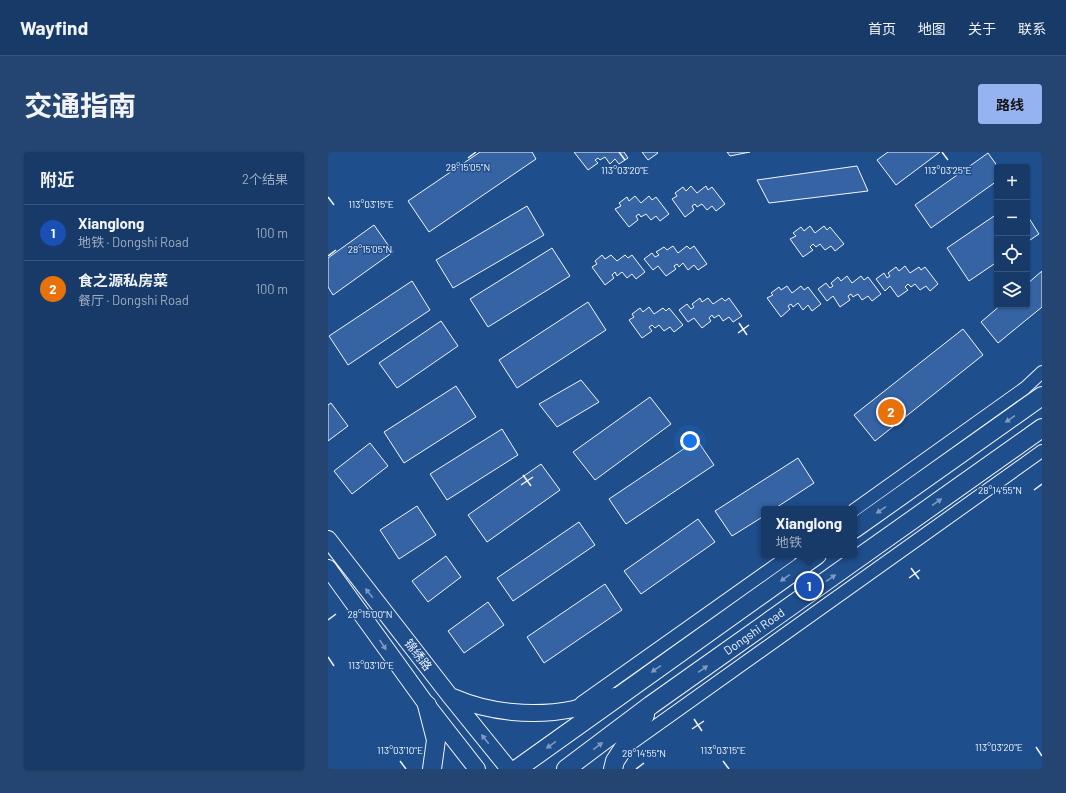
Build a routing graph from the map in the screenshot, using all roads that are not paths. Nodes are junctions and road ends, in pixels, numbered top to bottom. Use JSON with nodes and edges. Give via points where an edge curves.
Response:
{"nodes":[{"id":1,"x":1042,"y":372,"type":"edge"},
{"id":2,"x":1042,"y":396,"type":"edge"},
{"id":3,"x":1042,"y":428,"type":"edge"},
{"id":4,"x":1042,"y":451,"type":"edge"},
{"id":5,"x":857,"y":508,"type":"edge"},
{"id":6,"x":857,"y":527,"type":"edge"},
{"id":7,"x":328,"y":539,"type":"edge"},
{"id":8,"x":786,"y":558,"type":"edge"},
{"id":9,"x":813,"y":558,"type":"edge"},
{"id":10,"x":328,"y":568,"type":"edge"},
{"id":11,"x":618,"y":695,"type":"junction"},
{"id":12,"x":450,"y":696,"type":"junction"},
{"id":13,"x":427,"y":705,"type":"junction"},
{"id":14,"x":651,"y":705,"type":"junction"},
{"id":15,"x":573,"y":709,"type":"junction"},
{"id":16,"x":623,"y":749,"type":"junction"},
{"id":17,"x":432,"y":769,"type":"edge"},
{"id":18,"x":477,"y":769,"type":"edge"},
{"id":19,"x":509,"y":769,"type":"edge"},
{"id":20,"x":517,"y":769,"type":"edge"},
{"id":21,"x":566,"y":769,"type":"edge"},
{"id":22,"x":613,"y":769,"type":"edge"}],
"edges":[{"from":1,"to":5,"type":"street","via":[[1026,388]]},
{"from":2,"to":6,"type":"main road","one_way":true},
{"from":14,"to":3,"type":"main road","name":"Dongshi Road","one_way":true},
{"from":4,"to":16,"type":"street"},
{"from":12,"to":7,"type":"main road","name":"锦绣路","one_way":true},
{"from":8,"to":15,"type":"street"},
{"from":9,"to":11,"type":"main road","one_way":true},
{"from":10,"to":13,"type":"main road","name":"锦绣路","one_way":true},
{"from":11,"to":15,"type":"main road"},
{"from":11,"to":20,"type":"main road","one_way":true},
{"from":12,"to":15,"type":"main road","via":[[495,711],[539,712]]},
{"from":19,"to":12,"type":"main road","name":"锦绣路","one_way":true},
{"from":13,"to":17,"type":"main road","via":[[436,740]]},
{"from":13,"to":18,"type":"main road","name":"锦绣路"},
{"from":14,"to":16,"type":"main road"},
{"from":21,"to":14,"type":"main road","name":"Dongshi Road","one_way":true},
{"from":16,"to":22,"type":"main road"}]}
